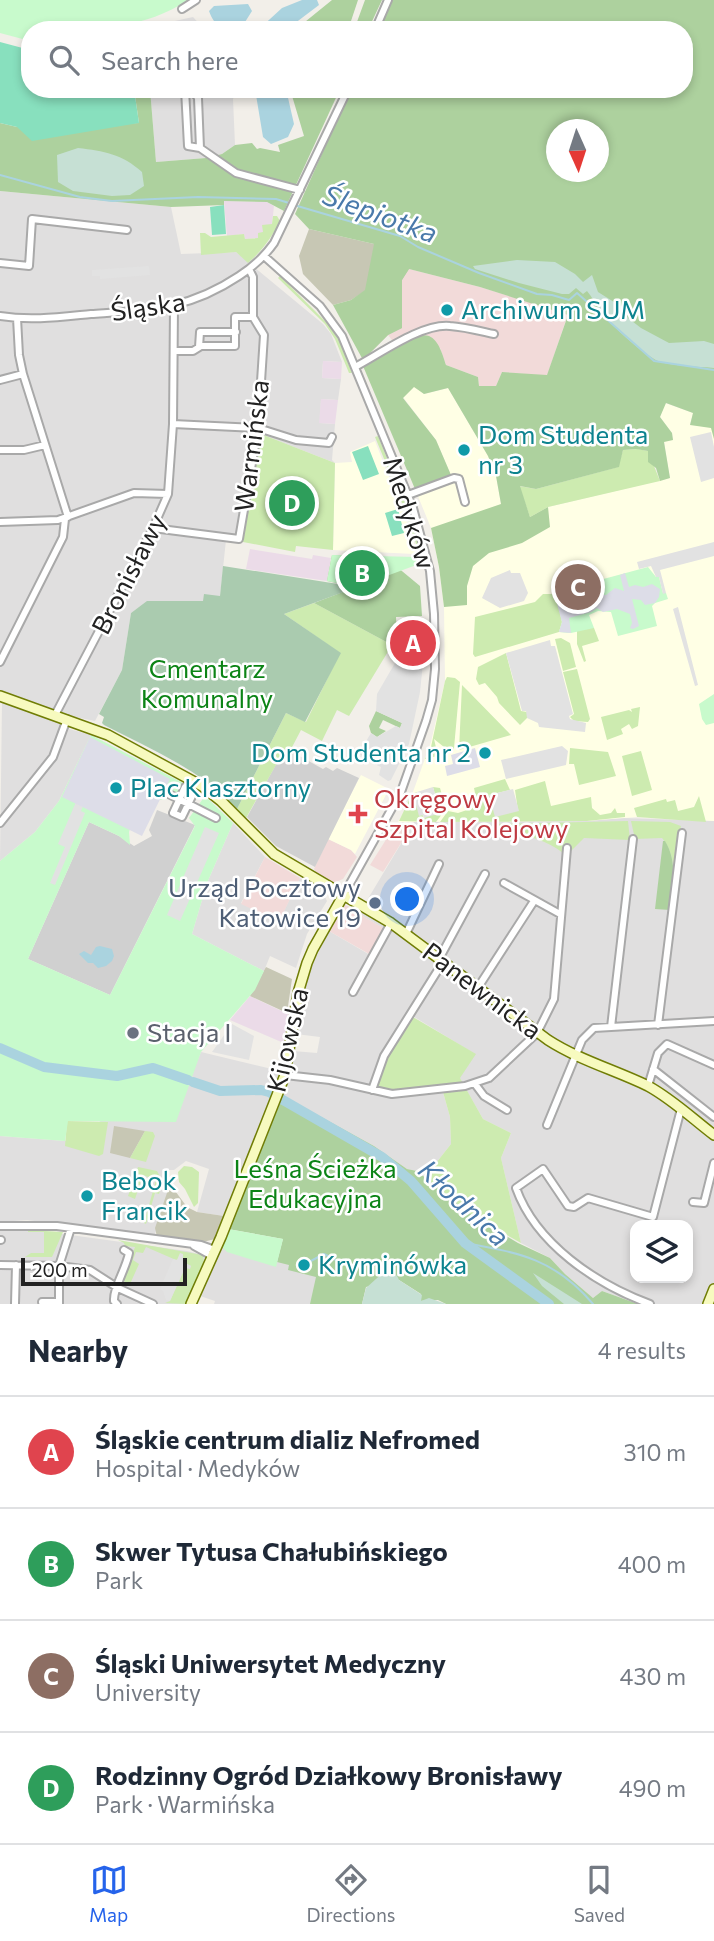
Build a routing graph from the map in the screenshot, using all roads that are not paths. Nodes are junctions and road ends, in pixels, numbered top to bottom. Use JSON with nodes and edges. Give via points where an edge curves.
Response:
{"nodes":[{"id":1,"x":196,"y":0,"type":"edge"},
{"id":2,"x":388,"y":0,"type":"edge"},
{"id":3,"x":182,"y":9,"type":"dead end"},
{"id":4,"x":379,"y":21,"type":"edge"},
{"id":5,"x":185,"y":98,"type":"edge"},
{"id":6,"x":198,"y":98,"type":"edge"},
{"id":7,"x":344,"y":98,"type":"edge"},
{"id":8,"x":200,"y":148,"type":"junction"},
{"id":9,"x":300,"y":190,"type":"junction"},
{"id":10,"x":127,"y":230,"type":"dead end"},
{"id":11,"x":264,"y":256,"type":"junction"},
{"id":12,"x":0,"y":263,"type":"edge"},
{"id":13,"x":249,"y":269,"type":"junction"},
{"id":14,"x":174,"y":306,"type":"junction"},
{"id":15,"x":0,"y":316,"type":"edge"},
{"id":16,"x":253,"y":317,"type":"junction"},
{"id":17,"x":17,"y":318,"type":"junction"},
{"id":18,"x":236,"y":332,"type":"junction"},
{"id":19,"x":494,"y":334,"type":"dead end"},
{"id":20,"x":199,"y":347,"type":"junction"},
{"id":21,"x":175,"y":351,"type":"junction"},
{"id":22,"x":355,"y":367,"type":"junction"},
{"id":23,"x":23,"y":374,"type":"junction"},
{"id":24,"x":0,"y":380,"type":"edge"},
{"id":25,"x":173,"y":424,"type":"junction"},
{"id":26,"x":258,"y":428,"type":"junction"},
{"id":27,"x":332,"y":437,"type":"dead end"},
{"id":28,"x":45,"y":445,"type":"junction"},
{"id":29,"x":0,"y":450,"type":"edge"},
{"id":30,"x":169,"y":494,"type":"junction"},
{"id":31,"x":408,"y":495,"type":"junction"},
{"id":32,"x":465,"y":502,"type":"dead end"},
{"id":33,"x":66,"y":518,"type":"junction"},
{"id":34,"x":0,"y":522,"type":"edge"},
{"id":35,"x":153,"y":527,"type":"junction"},
{"id":36,"x":0,"y":662,"type":"edge"},
{"id":37,"x":0,"y":697,"type":"edge"},
{"id":38,"x":55,"y":715,"type":"junction"},
{"id":39,"x":68,"y":719,"type":"junction"},
{"id":40,"x":196,"y":788,"type":"junction"},
{"id":41,"x":159,"y":789,"type":"dead end"},
{"id":42,"x":179,"y":799,"type":"junction"},
{"id":43,"x":189,"y":804,"type":"junction"},
{"id":44,"x":216,"y":818,"type":"dead end"},
{"id":45,"x":0,"y":823,"type":"edge"},
{"id":46,"x":682,"y":833,"type":"dead end"},
{"id":47,"x":633,"y":839,"type":"dead end"},
{"id":48,"x":567,"y":848,"type":"dead end"},
{"id":49,"x":439,"y":863,"type":"dead end"},
{"id":50,"x":485,"y":874,"type":"dead end"},
{"id":51,"x":504,"y":883,"type":"dead end"},
{"id":52,"x":343,"y":896,"type":"junction"},
{"id":53,"x":534,"y":901,"type":"junction"},
{"id":54,"x":560,"y":914,"type":"junction"},
{"id":55,"x":391,"y":923,"type":"junction"},
{"id":56,"x":406,"y":934,"type":"junction"},
{"id":57,"x":441,"y":961,"type":"junction"},
{"id":58,"x":477,"y":989,"type":"junction"},
{"id":59,"x":353,"y":992,"type":"dead end"},
{"id":60,"x":714,"y":1021,"type":"edge"},
{"id":61,"x":658,"y":1024,"type":"junction"},
{"id":62,"x":611,"y":1027,"type":"junction"},
{"id":63,"x":537,"y":1033,"type":"junction"},
{"id":64,"x":576,"y":1056,"type":"junction"},
{"id":65,"x":714,"y":1065,"type":"edge"},
{"id":66,"x":653,"y":1069,"type":"junction"},
{"id":67,"x":285,"y":1075,"type":"junction"},
{"id":68,"x":475,"y":1084,"type":"junction"},
{"id":69,"x":648,"y":1086,"type":"junction"},
{"id":70,"x":372,"y":1090,"type":"junction"},
{"id":71,"x":681,"y":1109,"type":"junction"},
{"id":72,"x":507,"y":1110,"type":"dead end"},
{"id":73,"x":707,"y":1111,"type":"junction"},
{"id":74,"x":714,"y":1117,"type":"edge"},
{"id":75,"x":698,"y":1123,"type":"junction"},
{"id":76,"x":547,"y":1125,"type":"dead end"},
{"id":77,"x":714,"y":1135,"type":"edge"},
{"id":78,"x":714,"y":1163,"type":"edge"},
{"id":79,"x":693,"y":1202,"type":"dead end"},
{"id":80,"x":0,"y":1226,"type":"edge"},
{"id":81,"x":71,"y":1228,"type":"junction"},
{"id":82,"x":124,"y":1250,"type":"dead end"},
{"id":83,"x":214,"y":1253,"type":"junction"},
{"id":84,"x":0,"y":1265,"type":"edge"},
{"id":85,"x":16,"y":1265,"type":"junction"},
{"id":86,"x":59,"y":1266,"type":"junction"},
{"id":87,"x":118,"y":1288,"type":"junction"},
{"id":88,"x":714,"y":1289,"type":"edge"},
{"id":89,"x":42,"y":1302,"type":"dead end"},
{"id":90,"x":59,"y":1303,"type":"edge"},
{"id":91,"x":15,"y":1304,"type":"edge"},
{"id":92,"x":117,"y":1304,"type":"edge"},
{"id":93,"x":153,"y":1304,"type":"edge"},
{"id":94,"x":191,"y":1304,"type":"edge"},
{"id":95,"x":650,"y":1304,"type":"edge"},
{"id":96,"x":708,"y":1304,"type":"edge"}],
"edges":[{"from":1,"to":3,"type":"street"},
{"from":2,"to":4,"type":"street"},
{"from":5,"to":8,"type":"street","via":[[188,146]]},
{"from":6,"to":8,"type":"street"},
{"from":7,"to":9,"type":"street","name":"Śląska"},
{"from":8,"to":9,"type":"street","via":[[236,173]]},
{"from":9,"to":11,"type":"street","name":"Śląska"},
{"from":10,"to":12,"type":"street","via":[[32,219],[29,266]]},
{"from":11,"to":13,"type":"street","name":"Śląska"},
{"from":11,"to":22,"type":"street","name":"Medyków","via":[[331,319]]},
{"from":13,"to":14,"type":"street","name":"Śląska","via":[[216,291]]},
{"from":13,"to":16,"type":"street","name":"Warmińska"},
{"from":14,"to":17,"type":"street","name":"Śląska"},
{"from":14,"to":21,"type":"street","name":"Bronisławy"},
{"from":15,"to":17,"type":"street","name":"Śląska"},
{"from":16,"to":18,"type":"street","via":[[235,317]]},
{"from":16,"to":26,"type":"street","name":"Warmińska","via":[[264,335]]},
{"from":17,"to":23,"type":"street"},
{"from":18,"to":20,"type":"street","via":[[235,346]]},
{"from":18,"to":20,"type":"street","via":[[200,332]]},
{"from":19,"to":22,"type":"street","via":[[439,326],[393,344]]},
{"from":20,"to":21,"type":"street"},
{"from":21,"to":25,"type":"street","name":"Bronisławy"},
{"from":22,"to":31,"type":"street","name":"Medyków"},
{"from":23,"to":24,"type":"street"},
{"from":23,"to":28,"type":"street"},
{"from":25,"to":26,"type":"street"},
{"from":25,"to":30,"type":"street","name":"Bronisławy"},
{"from":26,"to":27,"type":"street","via":[[304,442],[329,443]]},
{"from":26,"to":35,"type":"street","name":"Warmińska","via":[[239,539]]},
{"from":28,"to":29,"type":"street"},
{"from":28,"to":33,"type":"street"},
{"from":30,"to":33,"type":"street","via":[[129,494]]},
{"from":30,"to":35,"type":"street","name":"Bronisławy"},
{"from":31,"to":32,"type":"street","via":[[454,478],[459,479]]},
{"from":31,"to":52,"type":"street","name":"Medyków","via":[[432,584],[432,700],[401,792]]},
{"from":33,"to":34,"type":"street"},
{"from":33,"to":36,"type":"street","via":[[63,537]]},
{"from":35,"to":38,"type":"street","name":"Bronisławy"},
{"from":37,"to":38,"type":"street","name":"Panewnicka"},
{"from":38,"to":39,"type":"street","name":"Panewnicka"},
{"from":39,"to":40,"type":"street","name":"Panewnicka","via":[[120,740]]},
{"from":39,"to":45,"type":"street","via":[[53,757]]},
{"from":40,"to":42,"type":"street","via":[[185,788]]},
{"from":40,"to":43,"type":"street"},
{"from":40,"to":52,"type":"street","name":"Panewnicka","via":[[219,799],[274,854]]},
{"from":41,"to":42,"type":"street"},
{"from":42,"to":43,"type":"street"},
{"from":42,"to":43,"type":"street","via":[[173,813],[182,817]]},
{"from":43,"to":44,"type":"street"},
{"from":46,"to":61,"type":"street"},
{"from":47,"to":62,"type":"street"},
{"from":48,"to":54,"type":"street"},
{"from":49,"to":56,"type":"street"},
{"from":50,"to":57,"type":"street"},
{"from":51,"to":53,"type":"street"},
{"from":52,"to":55,"type":"street","name":"Panewnicka"},
{"from":52,"to":67,"type":"street","name":"Kijowska","via":[[305,969]]},
{"from":53,"to":54,"type":"street"},
{"from":53,"to":58,"type":"street"},
{"from":54,"to":63,"type":"street","via":[[554,999]]},
{"from":55,"to":56,"type":"street","name":"Panewnicka"},
{"from":55,"to":59,"type":"street"},
{"from":56,"to":57,"type":"street","name":"Panewnicka"},
{"from":57,"to":58,"type":"street","name":"Panewnicka"},
{"from":57,"to":70,"type":"street","via":[[384,1056]]},
{"from":58,"to":63,"type":"street","name":"Panewnicka"},
{"from":60,"to":61,"type":"street"},
{"from":61,"to":62,"type":"street"},
{"from":62,"to":64,"type":"street","via":[[589,1032]]},
{"from":63,"to":64,"type":"street","name":"Panewnicka"},
{"from":63,"to":68,"type":"street","via":[[496,1073]]},
{"from":64,"to":69,"type":"street","name":"Panewnicka"},
{"from":64,"to":76,"type":"street"},
{"from":65,"to":66,"type":"street","via":[[667,1044]]},
{"from":66,"to":69,"type":"street"},
{"from":66,"to":73,"type":"street"},
{"from":67,"to":70,"type":"street"},
{"from":67,"to":83,"type":"street","name":"Kijowska"},
{"from":68,"to":70,"type":"street","via":[[392,1094]]},
{"from":68,"to":72,"type":"street","via":[[484,1096]]},
{"from":69,"to":71,"type":"street","name":"Panewnicka"},
{"from":71,"to":75,"type":"street","name":"Panewnicka"},
{"from":71,"to":95,"type":"street","via":[[653,1217],[588,1198],[568,1206],[543,1170],[516,1188],[528,1215],[561,1251],[603,1283]]},
{"from":73,"to":74,"type":"street"},
{"from":73,"to":75,"type":"street"},
{"from":75,"to":77,"type":"street","name":"Panewnicka"},
{"from":78,"to":79,"type":"street","via":[[704,1203]]},
{"from":80,"to":81,"type":"street"},
{"from":81,"to":83,"type":"street","via":[[192,1245]]},
{"from":81,"to":86,"type":"street"},
{"from":82,"to":87,"type":"street","via":[[129,1253]]},
{"from":83,"to":94,"type":"street","name":"Kijowska"},
{"from":84,"to":85,"type":"street"},
{"from":85,"to":86,"type":"street"},
{"from":85,"to":91,"type":"street"},
{"from":86,"to":87,"type":"street","via":[[90,1270]]},
{"from":86,"to":90,"type":"street"},
{"from":87,"to":92,"type":"street","via":[[113,1293]]},
{"from":87,"to":93,"type":"street"},
{"from":88,"to":96,"type":"street"},
{"from":89,"to":90,"type":"street"}]}
